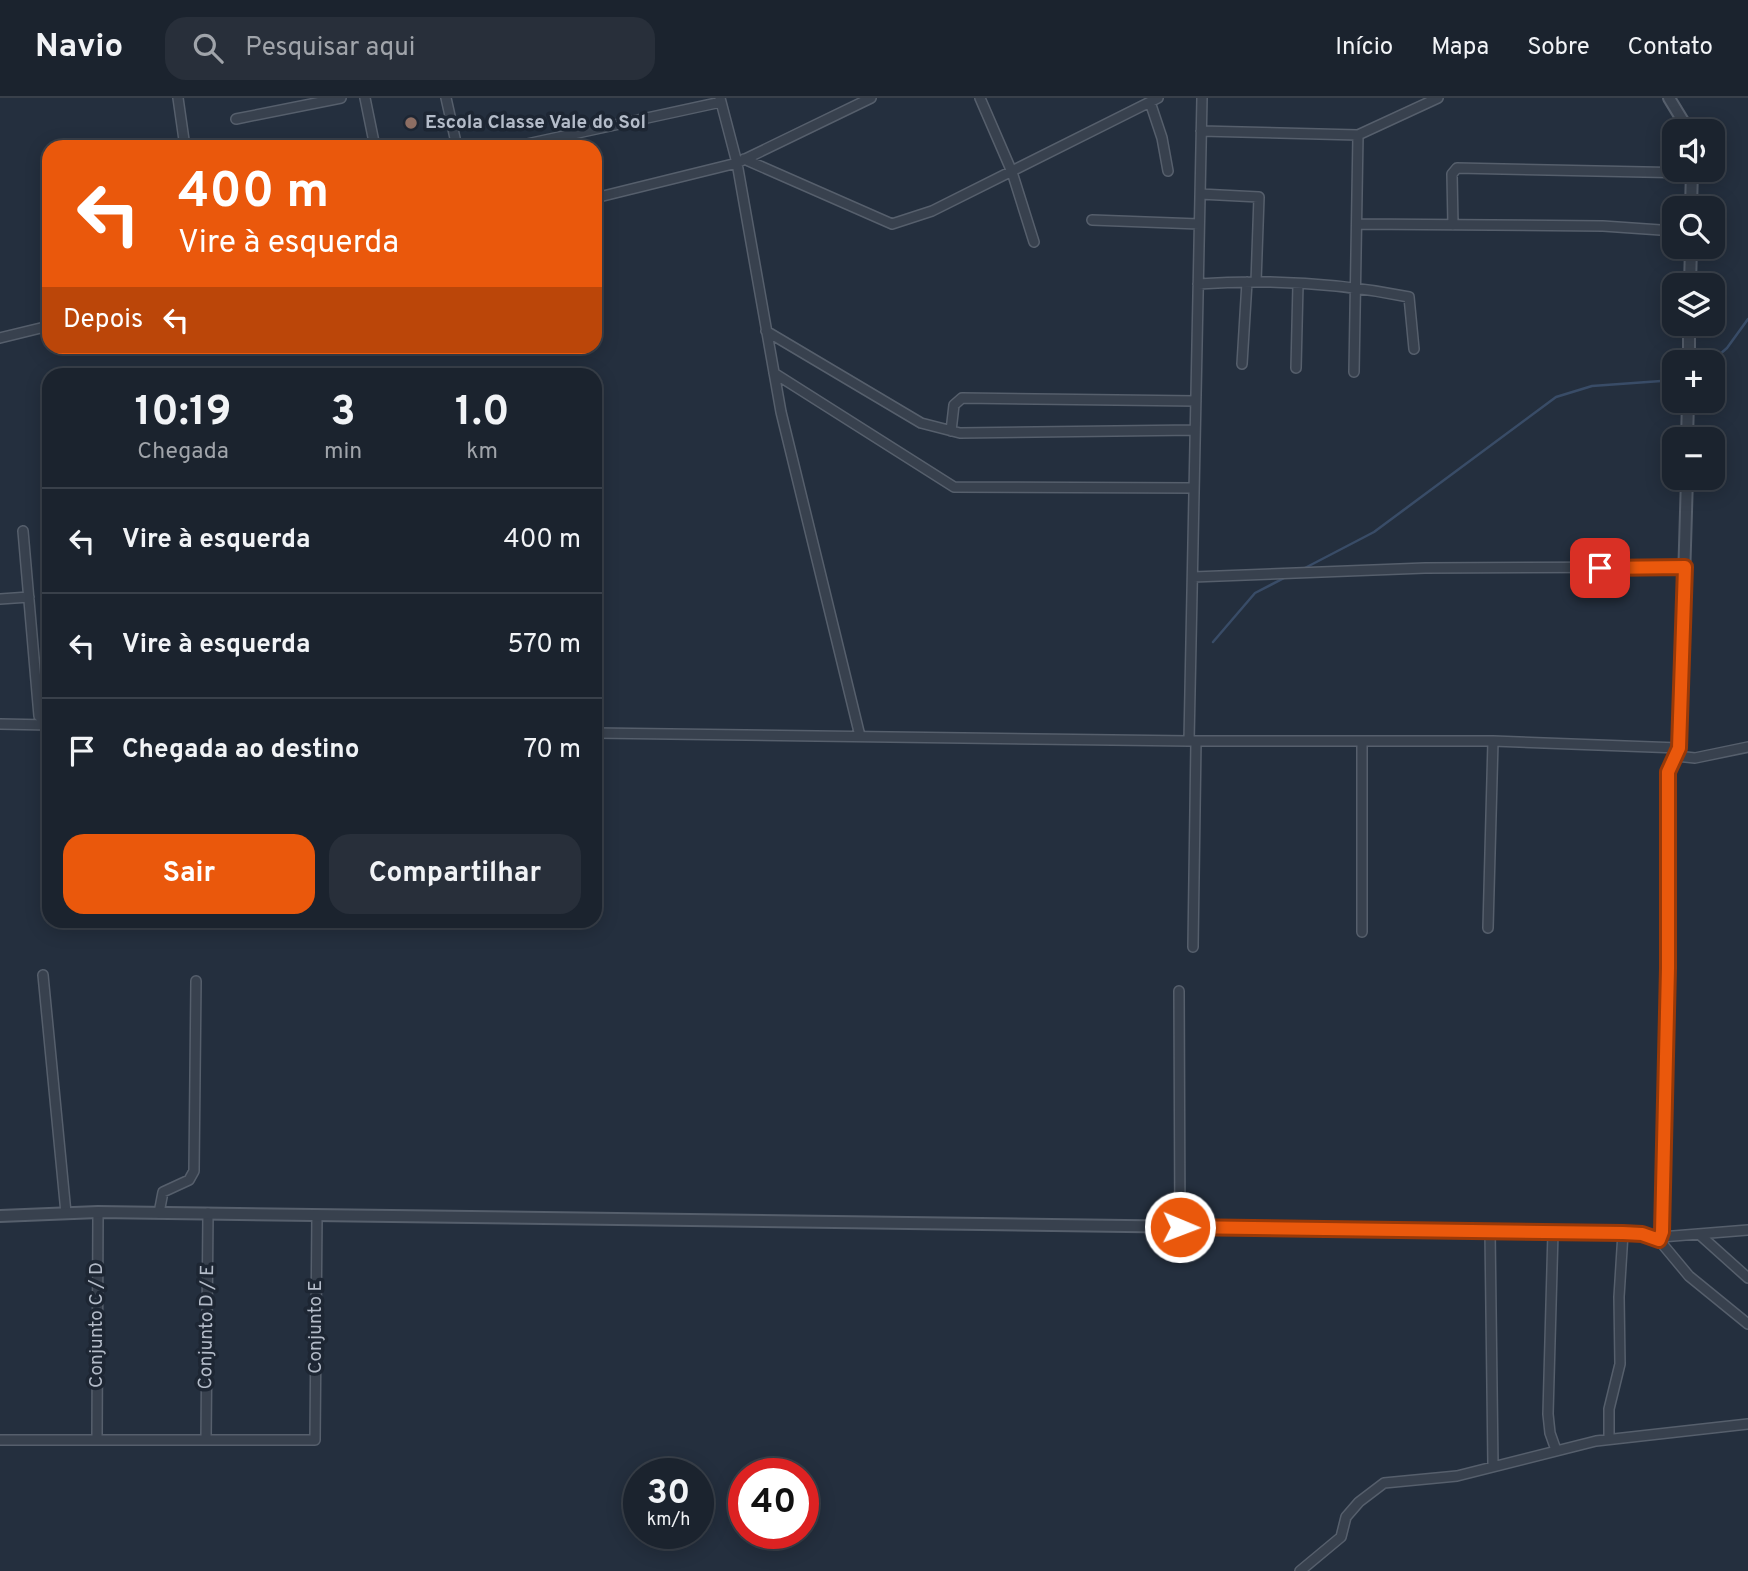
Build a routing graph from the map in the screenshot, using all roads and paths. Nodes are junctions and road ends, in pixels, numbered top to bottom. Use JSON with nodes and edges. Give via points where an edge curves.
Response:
{"nodes":[{"id":1,"x":178,"y":98,"type":"edge"},
{"id":2,"x":341,"y":98,"type":"edge"},
{"id":3,"x":365,"y":98,"type":"edge"},
{"id":4,"x":446,"y":98,"type":"edge"},
{"id":5,"x":871,"y":98,"type":"edge"},
{"id":6,"x":980,"y":98,"type":"edge"},
{"id":7,"x":1202,"y":98,"type":"edge"},
{"id":8,"x":1438,"y":98,"type":"edge"},
{"id":9,"x":1668,"y":98,"type":"edge"},
{"id":10,"x":720,"y":100,"type":"edge"},
{"id":11,"x":1154,"y":100,"type":"edge"},
{"id":12,"x":236,"y":118,"type":"dead end"},
{"id":13,"x":1681,"y":119,"type":"edge"},
{"id":14,"x":1201,"y":131,"type":"junction"},
{"id":15,"x":1358,"y":135,"type":"junction"},
{"id":16,"x":184,"y":140,"type":"edge"},
{"id":17,"x":374,"y":140,"type":"edge"},
{"id":18,"x":455,"y":140,"type":"edge"},
{"id":19,"x":544,"y":140,"type":"edge"},
{"id":20,"x":740,"y":161,"type":"junction"},
{"id":21,"x":1168,"y":171,"type":"dead end"},
{"id":22,"x":1662,"y":171,"type":"edge"},
{"id":23,"x":1012,"y":172,"type":"junction"},
{"id":24,"x":1200,"y":194,"type":"junction"},
{"id":25,"x":602,"y":196,"type":"edge"},
{"id":26,"x":1092,"y":220,"type":"dead end"},
{"id":27,"x":1199,"y":224,"type":"junction"},
{"id":28,"x":1356,"y":224,"type":"junction"},
{"id":29,"x":1453,"y":225,"type":"junction"},
{"id":30,"x":1662,"y":230,"type":"edge"},
{"id":31,"x":1034,"y":242,"type":"dead end"},
{"id":32,"x":1252,"y":282,"type":"junction"},
{"id":33,"x":1198,"y":284,"type":"junction"},
{"id":34,"x":1298,"y":284,"type":"junction"},
{"id":35,"x":1356,"y":286,"type":"junction"},
{"id":36,"x":42,"y":328,"type":"edge"},
{"id":37,"x":766,"y":331,"type":"junction"},
{"id":38,"x":0,"y":338,"type":"edge"},
{"id":39,"x":1414,"y":349,"type":"dead end"},
{"id":40,"x":1242,"y":364,"type":"dead end"},
{"id":41,"x":1296,"y":368,"type":"dead end"},
{"id":42,"x":1354,"y":372,"type":"dead end"},
{"id":43,"x":774,"y":373,"type":"junction"},
{"id":44,"x":1196,"y":401,"type":"junction"},
{"id":45,"x":1195,"y":430,"type":"junction"},
{"id":46,"x":951,"y":431,"type":"junction"},
{"id":47,"x":1194,"y":488,"type":"junction"},
{"id":48,"x":1687,"y":490,"type":"edge"},
{"id":49,"x":23,"y":531,"type":"dead end"},
{"id":50,"x":1685,"y":567,"type":"junction"},
{"id":51,"x":1192,"y":577,"type":"junction"},
{"id":52,"x":29,"y":597,"type":"junction"},
{"id":53,"x":0,"y":599,"type":"edge"},
{"id":54,"x":39,"y":716,"type":"dead end"},
{"id":55,"x":0,"y":724,"type":"edge"},
{"id":56,"x":42,"y":725,"type":"edge"},
{"id":57,"x":602,"y":733,"type":"edge"},
{"id":58,"x":860,"y":736,"type":"junction"},
{"id":59,"x":1193,"y":741,"type":"junction"},
{"id":60,"x":1362,"y":741,"type":"junction"},
{"id":61,"x":1493,"y":741,"type":"junction"},
{"id":62,"x":1748,"y":747,"type":"edge"},
{"id":63,"x":1678,"y":752,"type":"junction"},
{"id":64,"x":1488,"y":928,"type":"dead end"},
{"id":65,"x":1362,"y":932,"type":"dead end"},
{"id":66,"x":1193,"y":947,"type":"dead end"},
{"id":67,"x":43,"y":975,"type":"dead end"},
{"id":68,"x":196,"y":981,"type":"dead end"},
{"id":69,"x":1180,"y":990,"type":"dead end"},
{"id":70,"x":98,"y":1212,"type":"junction"},
{"id":71,"x":66,"y":1213,"type":"junction"},
{"id":72,"x":159,"y":1213,"type":"junction"},
{"id":73,"x":208,"y":1213,"type":"junction"},
{"id":74,"x":317,"y":1215,"type":"junction"},
{"id":75,"x":0,"y":1216,"type":"edge"},
{"id":76,"x":1180,"y":1227,"type":"junction"},
{"id":77,"x":1748,"y":1230,"type":"edge"},
{"id":78,"x":1490,"y":1231,"type":"junction"},
{"id":79,"x":1553,"y":1232,"type":"junction"},
{"id":80,"x":1623,"y":1233,"type":"junction"},
{"id":81,"x":1700,"y":1235,"type":"junction"},
{"id":82,"x":1660,"y":1239,"type":"junction"},
{"id":83,"x":1748,"y":1278,"type":"edge"},
{"id":84,"x":1748,"y":1324,"type":"edge"},
{"id":85,"x":1748,"y":1424,"type":"edge"},
{"id":86,"x":97,"y":1438,"type":"junction"},
{"id":87,"x":0,"y":1440,"type":"edge"},
{"id":88,"x":206,"y":1440,"type":"junction"},
{"id":89,"x":1609,"y":1440,"type":"junction"},
{"id":90,"x":1556,"y":1450,"type":"junction"},
{"id":91,"x":1493,"y":1465,"type":"junction"},
{"id":92,"x":1300,"y":1571,"type":"edge"}],
"edges":[{"from":1,"to":16,"type":"street"},
{"from":2,"to":12,"type":"street"},
{"from":3,"to":17,"type":"street"},
{"from":4,"to":18,"type":"street"},
{"from":5,"to":20,"type":"street"},
{"from":6,"to":23,"type":"street"},
{"from":7,"to":14,"type":"street"},
{"from":8,"to":15,"type":"street"},
{"from":9,"to":13,"type":"street"},
{"from":10,"to":19,"type":"street"},
{"from":10,"to":20,"type":"street"},
{"from":11,"to":21,"type":"street"},
{"from":11,"to":23,"type":"street"},
{"from":14,"to":15,"type":"street"},
{"from":14,"to":24,"type":"street"},
{"from":15,"to":28,"type":"street"},
{"from":20,"to":23,"type":"street","via":[[892,224],[932,211]]},
{"from":20,"to":25,"type":"street"},
{"from":20,"to":37,"type":"street"},
{"from":22,"to":29,"type":"street","via":[[1457,168],[1451,174]]},
{"from":23,"to":31,"type":"street"},
{"from":24,"to":27,"type":"street"},
{"from":24,"to":32,"type":"street","via":[[1259,197]]},
{"from":26,"to":27,"type":"street"},
{"from":27,"to":33,"type":"street"},
{"from":28,"to":29,"type":"street"},
{"from":28,"to":35,"type":"street"},
{"from":29,"to":30,"type":"street"},
{"from":32,"to":33,"type":"street"},
{"from":32,"to":34,"type":"street"},
{"from":32,"to":40,"type":"street"},
{"from":33,"to":44,"type":"street"},
{"from":34,"to":35,"type":"street"},
{"from":34,"to":41,"type":"street"},
{"from":35,"to":39,"type":"street","via":[[1409,297]]},
{"from":35,"to":42,"type":"street"},
{"from":36,"to":38,"type":"street"},
{"from":37,"to":43,"type":"street"},
{"from":37,"to":46,"type":"street","via":[[921,423]]},
{"from":43,"to":47,"type":"street","via":[[954,487]]},
{"from":43,"to":58,"type":"street"},
{"from":44,"to":45,"type":"street"},
{"from":44,"to":46,"type":"street","via":[[962,398],[954,405]]},
{"from":45,"to":46,"type":"street"},
{"from":45,"to":47,"type":"street"},
{"from":47,"to":51,"type":"street"},
{"from":48,"to":50,"type":"street"},
{"from":49,"to":52,"type":"street"},
{"from":50,"to":51,"type":"street","via":[[1425,568]]},
{"from":50,"to":63,"type":"street"},
{"from":51,"to":59,"type":"street"},
{"from":52,"to":53,"type":"street"},
{"from":52,"to":54,"type":"street"},
{"from":55,"to":56,"type":"street"},
{"from":57,"to":58,"type":"street"},
{"from":58,"to":59,"type":"street"},
{"from":59,"to":60,"type":"street"},
{"from":59,"to":66,"type":"street"},
{"from":60,"to":61,"type":"street"},
{"from":60,"to":65,"type":"street"},
{"from":61,"to":63,"type":"street"},
{"from":61,"to":64,"type":"street"},
{"from":62,"to":63,"type":"street","via":[[1695,758]]},
{"from":63,"to":82,"type":"street","via":[[1668,772],[1668,981]]},
{"from":67,"to":71,"type":"street"},
{"from":68,"to":72,"type":"street","via":[[194,1171],[189,1181],[163,1192]]},
{"from":69,"to":76,"type":"street"},
{"from":70,"to":71,"type":"street"},
{"from":70,"to":72,"type":"street"},
{"from":70,"to":86,"type":"street","name":"Conjunto C / D"},
{"from":71,"to":75,"type":"street"},
{"from":72,"to":73,"type":"street"},
{"from":73,"to":74,"type":"street"},
{"from":73,"to":88,"type":"street","name":"Conjunto D / E"},
{"from":74,"to":76,"type":"street"},
{"from":74,"to":88,"type":"street","name":"Conjunto E","via":[[316,1440]]},
{"from":76,"to":78,"type":"street"},
{"from":77,"to":81,"type":"street"},
{"from":78,"to":79,"type":"street"},
{"from":78,"to":91,"type":"street"},
{"from":79,"to":80,"type":"street"},
{"from":79,"to":90,"type":"street","via":[[1548,1414]]},
{"from":80,"to":82,"type":"street"},
{"from":80,"to":89,"type":"street","via":[[1620,1364],[1609,1409]]},
{"from":81,"to":82,"type":"street"},
{"from":81,"to":83,"type":"street"},
{"from":82,"to":84,"type":"street","via":[[1689,1276]]},
{"from":85,"to":89,"type":"street"},
{"from":86,"to":87,"type":"street"},
{"from":86,"to":88,"type":"street"},
{"from":89,"to":90,"type":"street"},
{"from":90,"to":91,"type":"street"},
{"from":91,"to":92,"type":"street","via":[[1457,1476],[1398,1480],[1376,1487],[1346,1517],[1341,1537]]}]}
